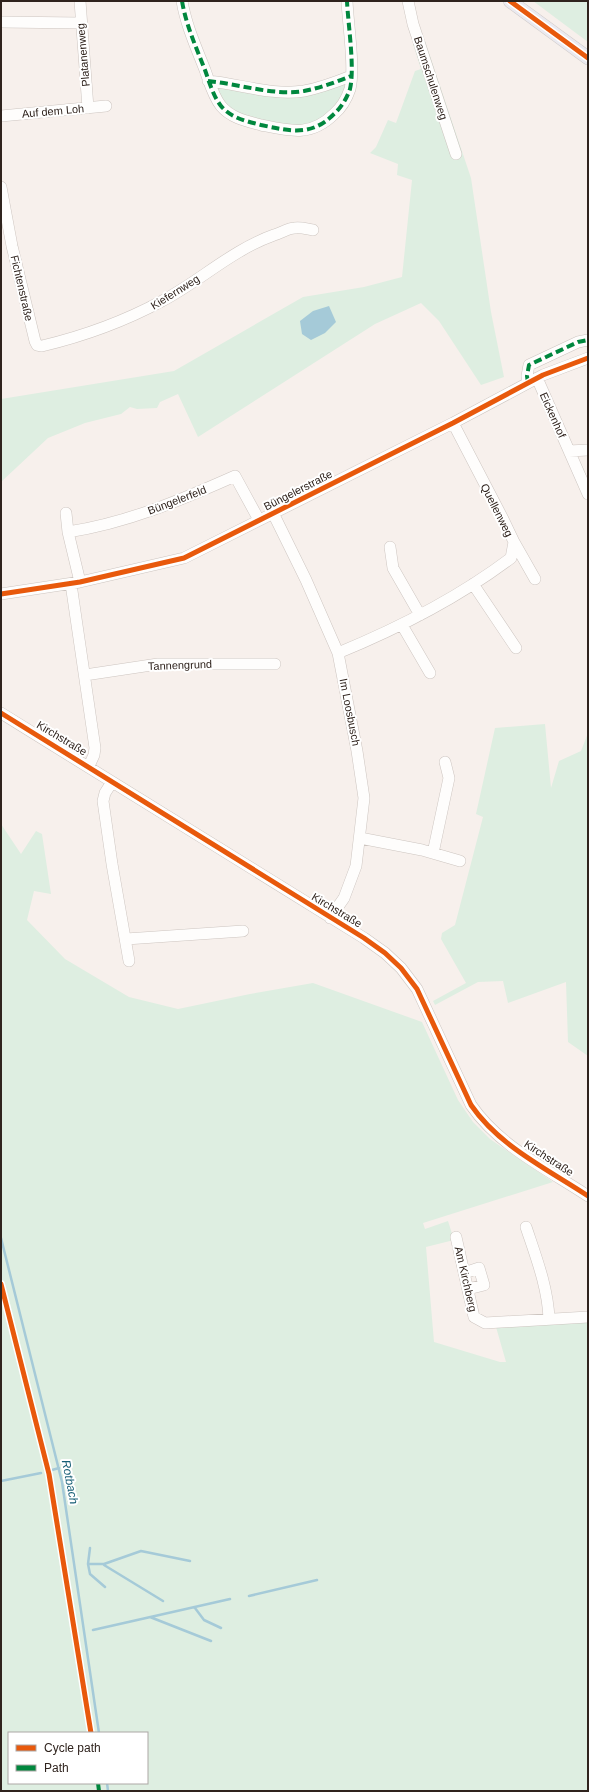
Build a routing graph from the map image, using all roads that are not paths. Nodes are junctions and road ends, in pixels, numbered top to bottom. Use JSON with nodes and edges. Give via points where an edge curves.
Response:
{"nodes":[{"id":1,"x":80,"y":1,"type":"edge"},
{"id":2,"x":182,"y":1,"type":"edge"},
{"id":3,"x":347,"y":1,"type":"edge"},
{"id":4,"x":408,"y":1,"type":"edge"},
{"id":5,"x":510,"y":1,"type":"edge"},
{"id":6,"x":1,"y":22,"type":"edge"},
{"id":7,"x":80,"y":23,"type":"junction"},
{"id":8,"x":588,"y":58,"type":"edge"},
{"id":9,"x":351,"y":76,"type":"junction"},
{"id":10,"x":208,"y":81,"type":"junction"},
{"id":11,"x":106,"y":106,"type":"dead end"},
{"id":12,"x":88,"y":108,"type":"junction"},
{"id":13,"x":1,"y":116,"type":"edge"},
{"id":14,"x":456,"y":154,"type":"dead end"},
{"id":15,"x":1,"y":187,"type":"edge"},
{"id":16,"x":313,"y":230,"type":"dead end"},
{"id":17,"x":588,"y":340,"type":"edge"},
{"id":18,"x":34,"y":341,"type":"joint"},
{"id":19,"x":588,"y":358,"type":"edge"},
{"id":20,"x":533,"y":381,"type":"junction"},
{"id":21,"x":453,"y":423,"type":"junction"},
{"id":22,"x":588,"y":450,"type":"edge"},
{"id":23,"x":569,"y":451,"type":"junction"},
{"id":24,"x":588,"y":494,"type":"edge"},
{"id":25,"x":66,"y":513,"type":"dead end"},
{"id":26,"x":273,"y":513,"type":"junction"},
{"id":27,"x":259,"y":520,"type":"junction"},
{"id":28,"x":68,"y":532,"type":"junction"},
{"id":29,"x":514,"y":542,"type":"junction"},
{"id":30,"x":390,"y":547,"type":"dead end"},
{"id":31,"x":535,"y":578,"type":"dead end"},
{"id":32,"x":75,"y":583,"type":"junction"},
{"id":33,"x":472,"y":584,"type":"junction"},
{"id":34,"x":1,"y":594,"type":"edge"},
{"id":35,"x":420,"y":615,"type":"junction"},
{"id":36,"x":402,"y":626,"type":"junction"},
{"id":37,"x":516,"y":648,"type":"dead end"},
{"id":38,"x":338,"y":653,"type":"junction"},
{"id":39,"x":275,"y":664,"type":"dead end"},
{"id":40,"x":430,"y":673,"type":"dead end"},
{"id":41,"x":85,"y":675,"type":"junction"},
{"id":42,"x":1,"y":713,"type":"edge"},
{"id":43,"x":445,"y":762,"type":"dead end"},
{"id":44,"x":88,"y":766,"type":"junction"},
{"id":45,"x":112,"y":782,"type":"junction"},
{"id":46,"x":360,"y":838,"type":"junction"},
{"id":47,"x":433,"y":853,"type":"junction"},
{"id":48,"x":460,"y":861,"type":"dead end"},
{"id":49,"x":330,"y":918,"type":"junction"},
{"id":50,"x":243,"y":931,"type":"dead end"},
{"id":51,"x":126,"y":939,"type":"junction"},
{"id":52,"x":129,"y":961,"type":"dead end"},
{"id":53,"x":588,"y":1196,"type":"edge"},
{"id":54,"x":526,"y":1227,"type":"dead end"},
{"id":55,"x":456,"y":1238,"type":"dead end"},
{"id":56,"x":464,"y":1274,"type":"junction"},
{"id":57,"x":468,"y":1289,"type":"junction"},
{"id":58,"x":588,"y":1317,"type":"edge"},
{"id":59,"x":549,"y":1319,"type":"junction"}],
"edges":[{"from":1,"to":7,"type":"street","name":"Platanenweg"},
{"from":2,"to":10,"type":"street"},
{"from":3,"to":9,"type":"street"},
{"from":4,"to":14,"type":"street","name":"Baumschulenweg","via":[[413,24]]},
{"from":5,"to":8,"type":"main road"},
{"from":6,"to":7,"type":"street"},
{"from":7,"to":12,"type":"street","name":"Platanenweg"},
{"from":9,"to":10,"type":"street","via":[[303,91],[278,92]]},
{"from":9,"to":10,"type":"street","via":[[350,90],[340,108],[326,122],[313,129],[290,131],[233,116],[220,105]]},
{"from":11,"to":12,"type":"street","name":"Auf dem Loh"},
{"from":12,"to":13,"type":"street","name":"Auf dem Loh"},
{"from":15,"to":18,"type":"street","name":"Fichtenstraße"},
{"from":16,"to":18,"type":"street","name":"Kiefernweg","via":[[294,228],[255,242],[163,301],[103,329],[42,346]]},
{"from":17,"to":20,"type":"street","via":[[578,342],[529,365],[527,376]]},
{"from":19,"to":20,"type":"street","name":"Büngelerstraße"},
{"from":20,"to":21,"type":"street","name":"Büngelerstraße"},
{"from":20,"to":23,"type":"street","name":"Eickenhof"},
{"from":21,"to":26,"type":"street","name":"Büngelerstraße"},
{"from":21,"to":29,"type":"street","name":"Quellenweg"},
{"from":22,"to":23,"type":"street","name":"Eickenhof"},
{"from":23,"to":24,"type":"street","name":"Eickenhof"},
{"from":25,"to":28,"type":"street"},
{"from":26,"to":27,"type":"street","name":"Büngelerstraße"},
{"from":26,"to":38,"type":"street","name":"Im Loosbusch"},
{"from":27,"to":28,"type":"street","name":"Büngelerfeld","via":[[235,476],[160,508],[93,528]]},
{"from":27,"to":32,"type":"street","name":"Büngelerstraße","via":[[184,558]]},
{"from":28,"to":32,"type":"street"},
{"from":29,"to":31,"type":"street"},
{"from":29,"to":33,"type":"street","name":"Quellenweg","via":[[511,558]]},
{"from":30,"to":35,"type":"street","via":[[393,568]]},
{"from":32,"to":34,"type":"street","name":"Büngelerstraße"},
{"from":32,"to":41,"type":"street"},
{"from":33,"to":35,"type":"street","name":"Quellenweg"},
{"from":33,"to":37,"type":"street"},
{"from":35,"to":36,"type":"street","name":"Quellenweg"},
{"from":36,"to":38,"type":"street","name":"Quellenweg"},
{"from":36,"to":40,"type":"street"},
{"from":38,"to":46,"type":"street","name":"Im Loosbusch","via":[[358,751],[364,798]]},
{"from":39,"to":41,"type":"street","name":"Tannengrund","via":[[158,664]]},
{"from":41,"to":44,"type":"street","via":[[95,748]]},
{"from":42,"to":44,"type":"street","name":"Kirchstraße"},
{"from":43,"to":47,"type":"street","via":[[449,778]]},
{"from":44,"to":45,"type":"street","name":"Kirchstraße"},
{"from":45,"to":49,"type":"street","name":"Kirchstraße"},
{"from":45,"to":51,"type":"street","via":[[103,801]]},
{"from":46,"to":47,"type":"street"},
{"from":46,"to":49,"type":"street","name":"Im Loosbusch","via":[[356,866],[344,898]]},
{"from":47,"to":48,"type":"street"},
{"from":49,"to":53,"type":"street","name":"Kirchstraße","via":[[385,953],[417,989],[471,1105],[486,1124],[513,1147]]},
{"from":50,"to":51,"type":"street"},
{"from":51,"to":52,"type":"street"},
{"from":54,"to":59,"type":"street","via":[[542,1278]]},
{"from":55,"to":56,"type":"street","name":"Am Kirchberg"},
{"from":56,"to":57,"type":"street","name":"Am Kirchberg"},
{"from":56,"to":57,"type":"street","via":[[479,1268],[484,1285]]},
{"from":57,"to":59,"type":"street","name":"Am Kirchberg","via":[[474,1317],[486,1323]]},
{"from":58,"to":59,"type":"street","name":"Am Kirchberg"}]}
